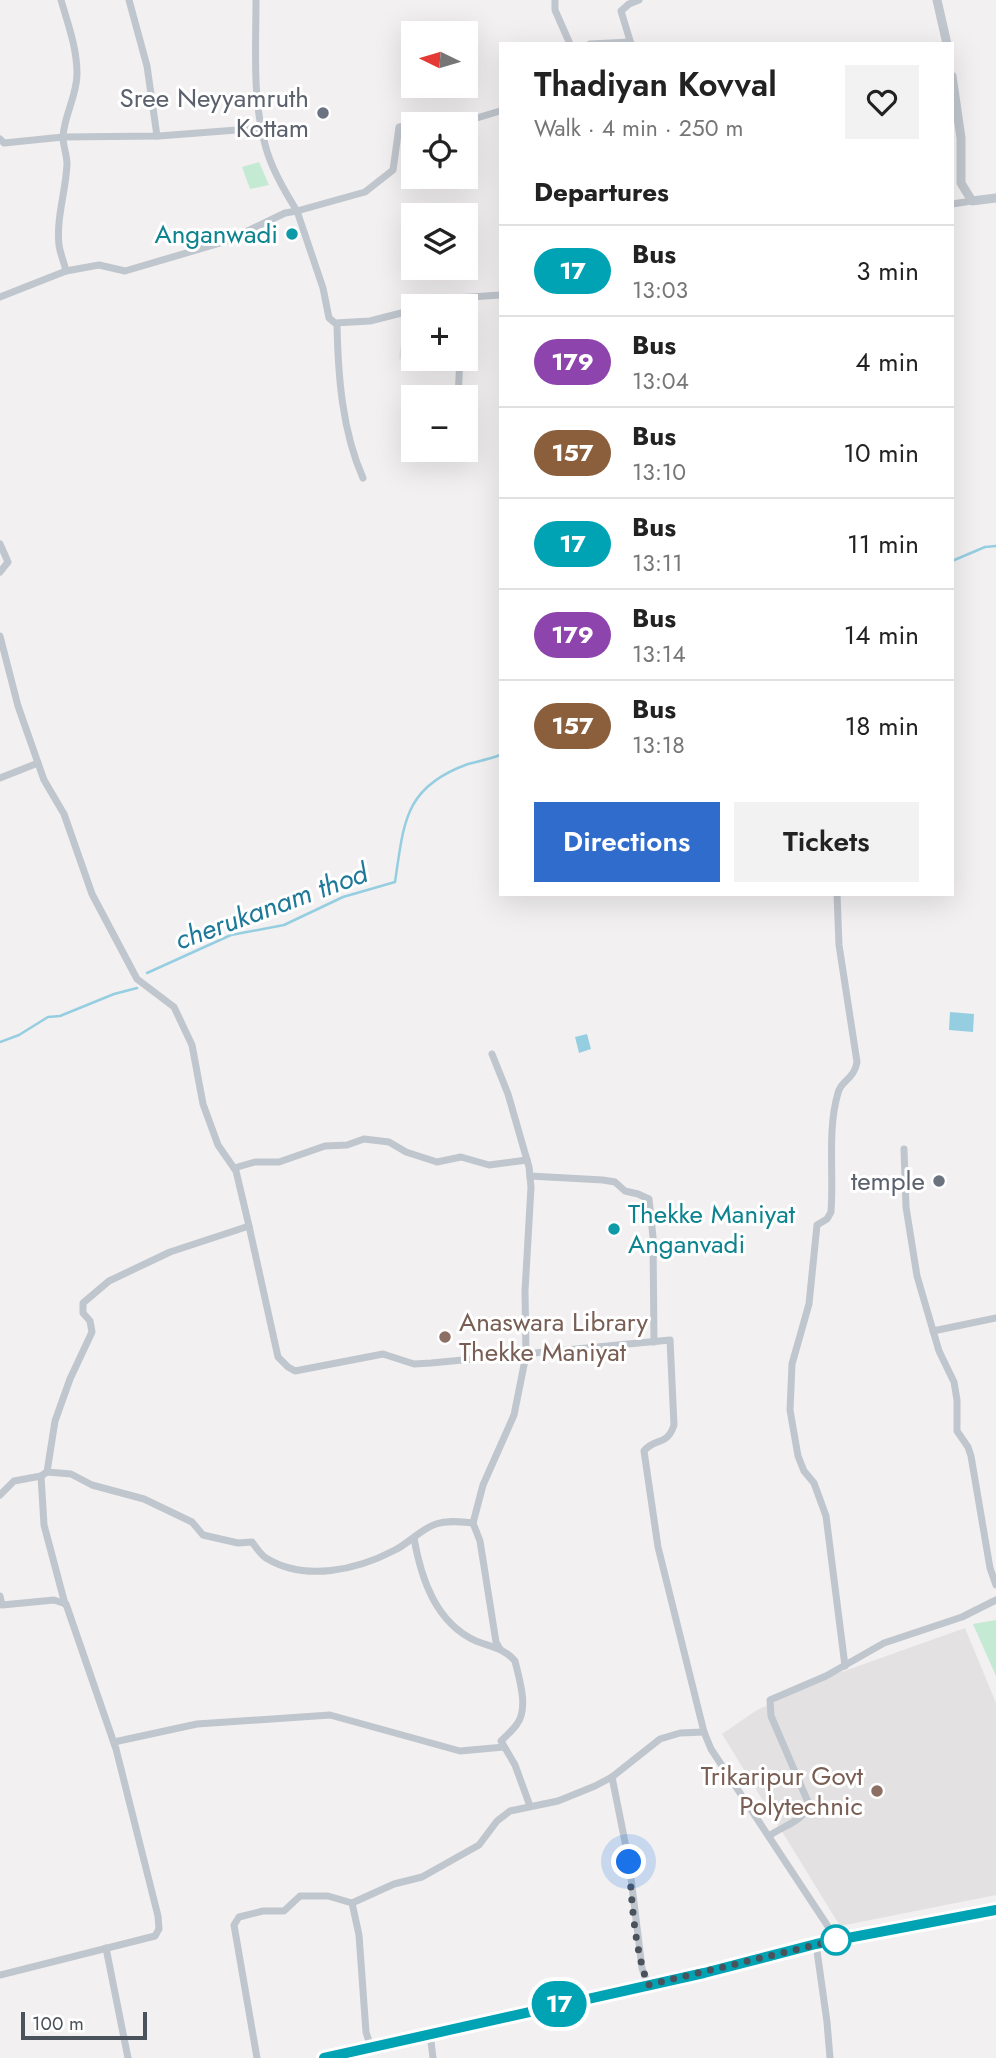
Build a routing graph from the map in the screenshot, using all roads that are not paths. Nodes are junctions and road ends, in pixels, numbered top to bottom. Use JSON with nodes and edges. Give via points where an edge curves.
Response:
{"nodes":[{"id":1,"x":61,"y":0,"type":"edge"},
{"id":2,"x":129,"y":0,"type":"edge"},
{"id":3,"x":257,"y":0,"type":"edge"},
{"id":4,"x":555,"y":0,"type":"edge"},
{"id":5,"x":639,"y":0,"type":"edge"},
{"id":6,"x":936,"y":0,"type":"edge"},
{"id":7,"x":569,"y":42,"type":"edge"},
{"id":8,"x":630,"y":42,"type":"edge"},
{"id":9,"x":946,"y":42,"type":"edge"},
{"id":10,"x":954,"y":90,"type":"edge"},
{"id":11,"x":499,"y":111,"type":"edge"},
{"id":12,"x":478,"y":118,"type":"edge"},
{"id":13,"x":401,"y":126,"type":"edge"},
{"id":14,"x":261,"y":128,"type":"junction"},
{"id":15,"x":157,"y":136,"type":"junction"},
{"id":16,"x":63,"y":138,"type":"junction"},
{"id":17,"x":0,"y":139,"type":"edge"},
{"id":18,"x":996,"y":198,"type":"edge"},
{"id":19,"x":972,"y":201,"type":"junction"},
{"id":20,"x":954,"y":204,"type":"edge"},
{"id":21,"x":297,"y":211,"type":"junction"},
{"id":22,"x":66,"y":271,"type":"junction"},
{"id":23,"x":499,"y":295,"type":"edge"},
{"id":24,"x":0,"y":298,"type":"edge"},
{"id":25,"x":478,"y":299,"type":"edge"},
{"id":26,"x":401,"y":313,"type":"edge"},
{"id":27,"x":337,"y":324,"type":"junction"},
{"id":28,"x":362,"y":478,"type":"dead end"},
{"id":29,"x":0,"y":544,"type":"edge"},
{"id":30,"x":0,"y":572,"type":"edge"},
{"id":31,"x":0,"y":636,"type":"edge"},
{"id":32,"x":38,"y":763,"type":"junction"},
{"id":33,"x":0,"y":778,"type":"edge"},
{"id":34,"x":837,"y":896,"type":"edge"},
{"id":35,"x":492,"y":1054,"type":"dead end"},
{"id":36,"x":904,"y":1149,"type":"dead end"},
{"id":37,"x":527,"y":1160,"type":"junction"},
{"id":38,"x":234,"y":1168,"type":"junction"},
{"id":39,"x":530,"y":1176,"type":"junction"},
{"id":40,"x":249,"y":1226,"type":"junction"},
{"id":41,"x":996,"y":1318,"type":"edge"},
{"id":42,"x":933,"y":1332,"type":"junction"},
{"id":43,"x":654,"y":1342,"type":"junction"},
{"id":44,"x":526,"y":1355,"type":"junction"},
{"id":45,"x":44,"y":1474,"type":"junction"},
{"id":46,"x":0,"y":1495,"type":"edge"},
{"id":47,"x":474,"y":1523,"type":"junction"},
{"id":48,"x":414,"y":1538,"type":"junction"},
{"id":49,"x":996,"y":1585,"type":"edge"},
{"id":50,"x":0,"y":1597,"type":"edge"},
{"id":51,"x":996,"y":1600,"type":"edge"},
{"id":52,"x":66,"y":1604,"type":"junction"},
{"id":53,"x":500,"y":1649,"type":"junction"},
{"id":54,"x":845,"y":1666,"type":"junction"},
{"id":55,"x":704,"y":1732,"type":"junction"},
{"id":56,"x":114,"y":1742,"type":"junction"},
{"id":57,"x":504,"y":1747,"type":"junction"},
{"id":58,"x":612,"y":1777,"type":"junction"},
{"id":59,"x":530,"y":1806,"type":"junction"},
{"id":60,"x":769,"y":1836,"type":"junction"},
{"id":61,"x":352,"y":1903,"type":"junction"},
{"id":62,"x":996,"y":1910,"type":"edge"},
{"id":63,"x":837,"y":1940,"type":"junction"},
{"id":64,"x":816,"y":1944,"type":"junction"},
{"id":65,"x":106,"y":1948,"type":"junction"},
{"id":66,"x":0,"y":1975,"type":"edge"},
{"id":67,"x":648,"y":1985,"type":"junction"},
{"id":68,"x":430,"y":2033,"type":"junction"},
{"id":69,"x":371,"y":2048,"type":"junction"},
{"id":70,"x":128,"y":2058,"type":"edge"},
{"id":71,"x":257,"y":2058,"type":"edge"},
{"id":72,"x":324,"y":2058,"type":"edge"},
{"id":73,"x":433,"y":2058,"type":"edge"},
{"id":74,"x":830,"y":2058,"type":"edge"}],
"edges":[{"from":1,"to":16,"type":"street","via":[[74,40],[77,75]]},
{"from":2,"to":15,"type":"street","via":[[147,66]]},
{"from":3,"to":14,"type":"street"},
{"from":4,"to":7,"type":"street"},
{"from":5,"to":8,"type":"street","via":[[621,11]]},
{"from":6,"to":9,"type":"street"},
{"from":10,"to":19,"type":"street","via":[[961,183]]},
{"from":11,"to":12,"type":"street"},
{"from":13,"to":21,"type":"street","via":[[393,170],[365,192]]},
{"from":14,"to":15,"type":"street"},
{"from":14,"to":21,"type":"street","via":[[267,151]]},
{"from":15,"to":16,"type":"street"},
{"from":16,"to":17,"type":"street","via":[[17,143]]},
{"from":16,"to":22,"type":"street","via":[[67,160],[59,246]]},
{"from":18,"to":19,"type":"street"},
{"from":19,"to":20,"type":"street"},
{"from":21,"to":22,"type":"street","via":[[227,241],[125,271],[99,265]]},
{"from":21,"to":27,"type":"street","via":[[329,318]]},
{"from":22,"to":24,"type":"street"},
{"from":23,"to":25,"type":"street"},
{"from":26,"to":27,"type":"street"},
{"from":27,"to":28,"type":"street","via":[[344,409]]},
{"from":29,"to":30,"type":"street","via":[[8,562]]},
{"from":31,"to":32,"type":"street"},
{"from":32,"to":33,"type":"street"},
{"from":32,"to":38,"type":"street","via":[[64,814],[92,894],[137,979],[174,1007],[192,1045],[203,1104],[218,1145]]},
{"from":34,"to":54,"type":"street","via":[[839,945],[857,1062],[855,1072],[838,1089],[831,1212],[817,1225],[809,1304],[792,1364],[790,1410],[798,1456],[814,1483],[825,1516]]},
{"from":35,"to":37,"type":"street"},
{"from":36,"to":42,"type":"street","via":[[911,1244]]},
{"from":37,"to":38,"type":"street","via":[[489,1165],[461,1157],[437,1162],[389,1142],[364,1139],[279,1162]]},
{"from":37,"to":39,"type":"street"},
{"from":38,"to":40,"type":"street"},
{"from":39,"to":43,"type":"street","via":[[615,1182],[625,1191],[649,1199]]},
{"from":39,"to":44,"type":"street"},
{"from":40,"to":44,"type":"street","via":[[278,1357],[295,1371],[376,1354],[414,1364]]},
{"from":40,"to":45,"type":"street","via":[[170,1252],[108,1281],[83,1303],[92,1332],[55,1421]]},
{"from":41,"to":42,"type":"street"},
{"from":42,"to":49,"type":"street","via":[[954,1382],[957,1431],[971,1456]]},
{"from":43,"to":44,"type":"street"},
{"from":43,"to":55,"type":"street","via":[[670,1340],[674,1425],[671,1436],[644,1451],[658,1546]]},
{"from":44,"to":47,"type":"street","via":[[514,1415],[483,1485]]},
{"from":45,"to":46,"type":"street","via":[[15,1480]]},
{"from":45,"to":48,"type":"street","via":[[71,1474],[92,1485],[144,1499],[192,1522],[204,1535],[252,1542],[263,1557],[312,1572],[362,1565]]},
{"from":45,"to":52,"type":"street","via":[[44,1525]]},
{"from":47,"to":48,"type":"street","via":[[436,1524]]},
{"from":47,"to":53,"type":"street"},
{"from":48,"to":53,"type":"street","via":[[426,1584],[440,1613],[466,1635]]},
{"from":50,"to":52,"type":"street","via":[[2,1605],[54,1600]]},
{"from":51,"to":54,"type":"street","via":[[962,1617],[884,1643]]},
{"from":52,"to":56,"type":"street"},
{"from":53,"to":57,"type":"street","via":[[514,1661],[522,1705],[518,1724],[501,1741]]},
{"from":54,"to":60,"type":"street","via":[[770,1700],[771,1716],[808,1810],[804,1817]]},
{"from":55,"to":58,"type":"street","via":[[680,1732],[660,1740]]},
{"from":55,"to":60,"type":"street"},
{"from":56,"to":57,"type":"street","via":[[197,1724],[330,1715],[460,1751]]},
{"from":56,"to":65,"type":"street","via":[[159,1929],[155,1936]]},
{"from":57,"to":59,"type":"street"},
{"from":58,"to":59,"type":"street","via":[[558,1801]]},
{"from":58,"to":67,"type":"street"},
{"from":59,"to":61,"type":"street","via":[[510,1811],[479,1845],[422,1877]]},
{"from":60,"to":63,"type":"street"},
{"from":61,"to":69,"type":"street"},
{"from":61,"to":71,"type":"street","via":[[328,1896],[300,1896],[284,1910],[239,1917],[234,1925]]},
{"from":62,"to":63,"type":"main road"},
{"from":63,"to":64,"type":"main road"},
{"from":64,"to":67,"type":"main road"},
{"from":64,"to":74,"type":"street"},
{"from":65,"to":66,"type":"street"},
{"from":65,"to":70,"type":"street"},
{"from":67,"to":68,"type":"main road"},
{"from":68,"to":69,"type":"main road"},
{"from":68,"to":73,"type":"street"},
{"from":69,"to":72,"type":"main road"}]}
